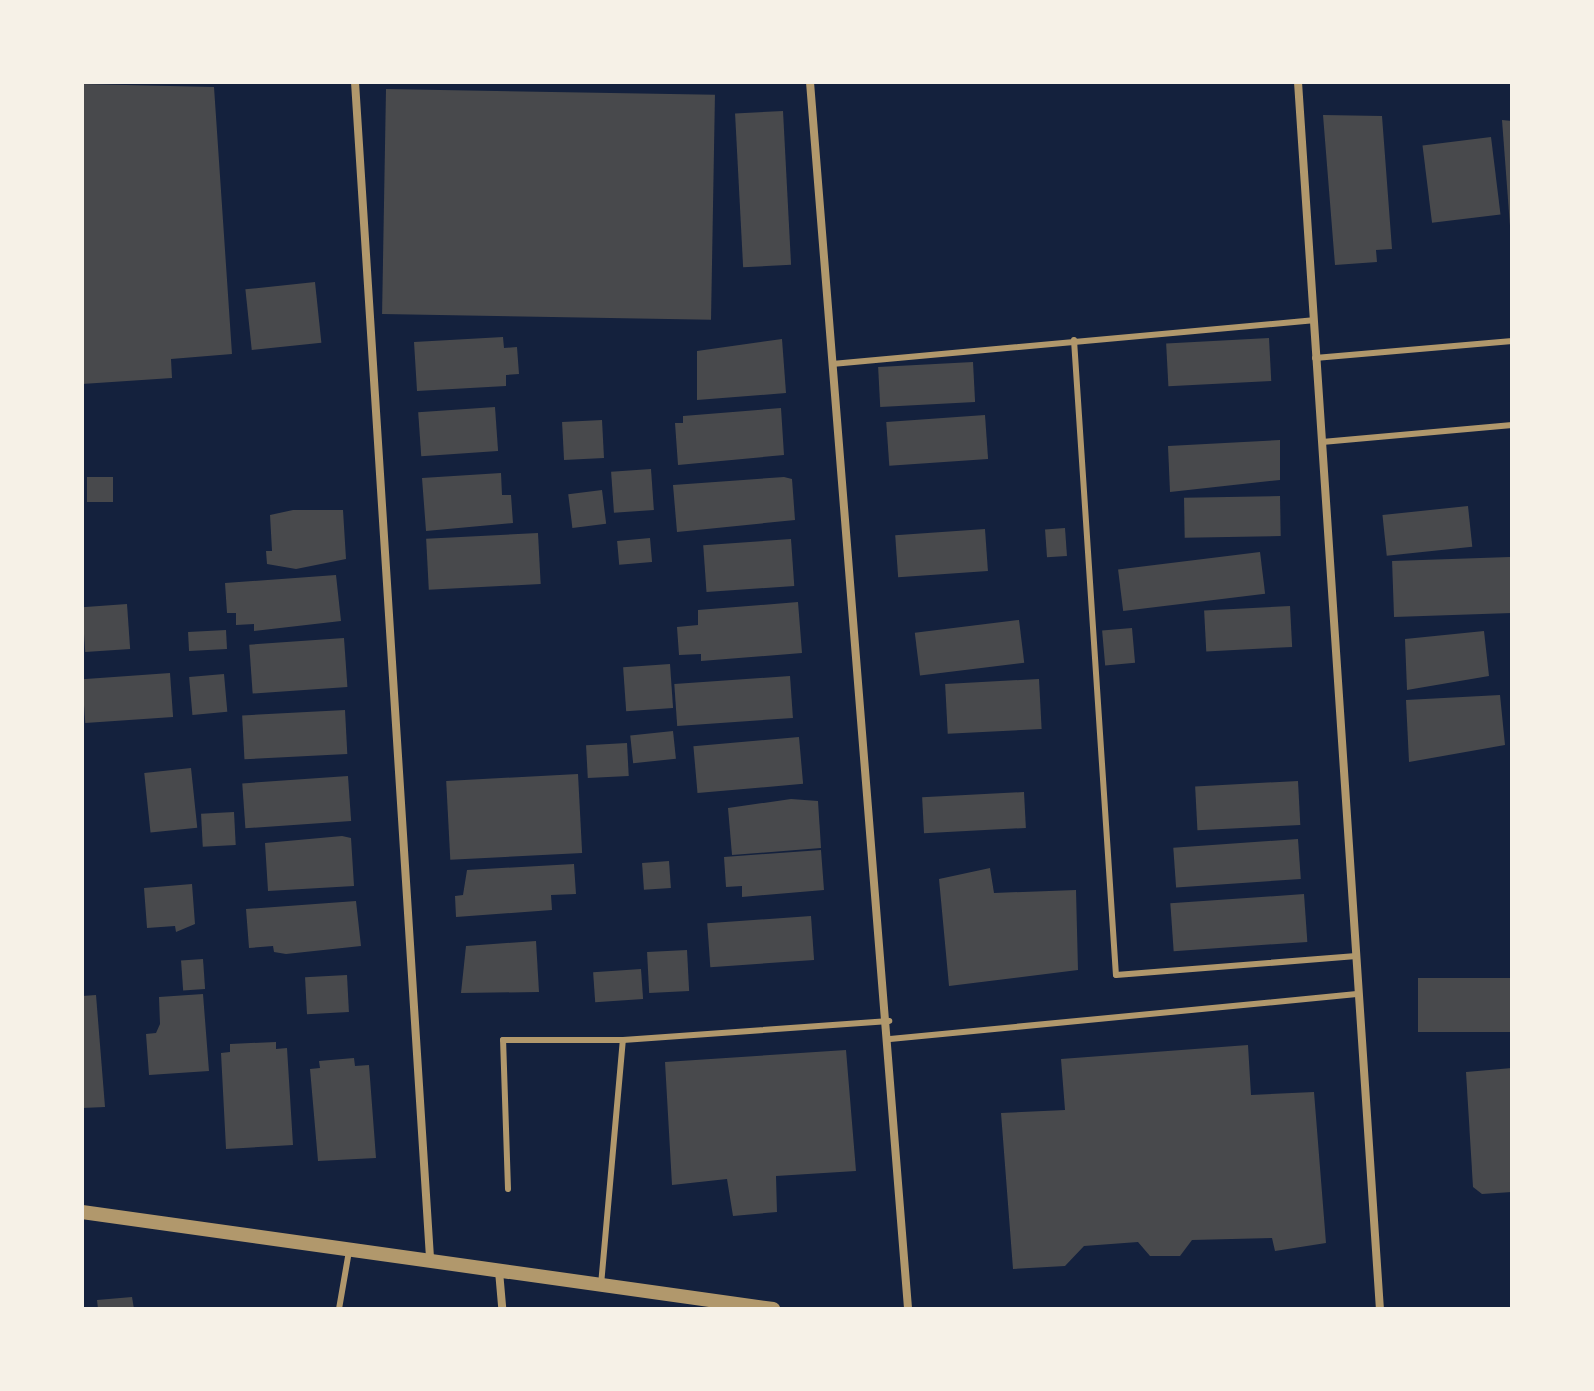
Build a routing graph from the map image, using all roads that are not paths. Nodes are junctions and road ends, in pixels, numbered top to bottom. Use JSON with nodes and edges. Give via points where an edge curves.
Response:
{"nodes":[{"id":1,"x":355,"y":82,"type":"edge"},
{"id":2,"x":810,"y":82,"type":"edge"},
{"id":3,"x":1298,"y":82,"type":"edge"},
{"id":4,"x":1313,"y":320,"type":"junction"},
{"id":5,"x":1074,"y":340,"type":"junction"},
{"id":6,"x":1512,"y":341,"type":"edge"},
{"id":7,"x":1315,"y":358,"type":"junction"},
{"id":8,"x":832,"y":364,"type":"junction"},
{"id":9,"x":1512,"y":425,"type":"edge"},
{"id":10,"x":1322,"y":442,"type":"junction"},
{"id":11,"x":1356,"y":956,"type":"junction"},
{"id":12,"x":1357,"y":994,"type":"junction"},
{"id":13,"x":889,"y":1021,"type":"junction"},
{"id":14,"x":890,"y":1039,"type":"junction"},
{"id":15,"x":623,"y":1040,"type":"junction"},
{"id":16,"x":508,"y":1189,"type":"dead end"},
{"id":17,"x":82,"y":1212,"type":"edge"},
{"id":18,"x":350,"y":1248,"type":"junction"},
{"id":19,"x":430,"y":1259,"type":"junction"},
{"id":20,"x":499,"y":1271,"type":"junction"},
{"id":21,"x":601,"y":1285,"type":"junction"},
{"id":22,"x":339,"y":1309,"type":"edge"},
{"id":23,"x":502,"y":1309,"type":"edge"},
{"id":24,"x":773,"y":1309,"type":"edge"},
{"id":25,"x":908,"y":1309,"type":"edge"},
{"id":26,"x":1380,"y":1309,"type":"edge"}],
"edges":[{"from":1,"to":19,"type":"street"},
{"from":2,"to":8,"type":"street"},
{"from":3,"to":4,"type":"street"},
{"from":4,"to":5,"type":"lane"},
{"from":4,"to":7,"type":"street"},
{"from":5,"to":8,"type":"lane"},
{"from":5,"to":11,"type":"lane","via":[[1116,975]]},
{"from":6,"to":7,"type":"lane"},
{"from":7,"to":10,"type":"street"},
{"from":8,"to":13,"type":"street"},
{"from":9,"to":10,"type":"lane"},
{"from":10,"to":11,"type":"street"},
{"from":11,"to":12,"type":"street"},
{"from":12,"to":14,"type":"lane"},
{"from":12,"to":26,"type":"street"},
{"from":13,"to":14,"type":"street"},
{"from":13,"to":15,"type":"lane"},
{"from":14,"to":25,"type":"street"},
{"from":15,"to":16,"type":"lane","via":[[503,1040]]},
{"from":15,"to":21,"type":"lane"},
{"from":17,"to":18,"type":"street"},
{"from":18,"to":19,"type":"street"},
{"from":18,"to":22,"type":"lane"},
{"from":19,"to":20,"type":"street"},
{"from":20,"to":21,"type":"street"},
{"from":20,"to":23,"type":"street"},
{"from":21,"to":24,"type":"street"}]}
